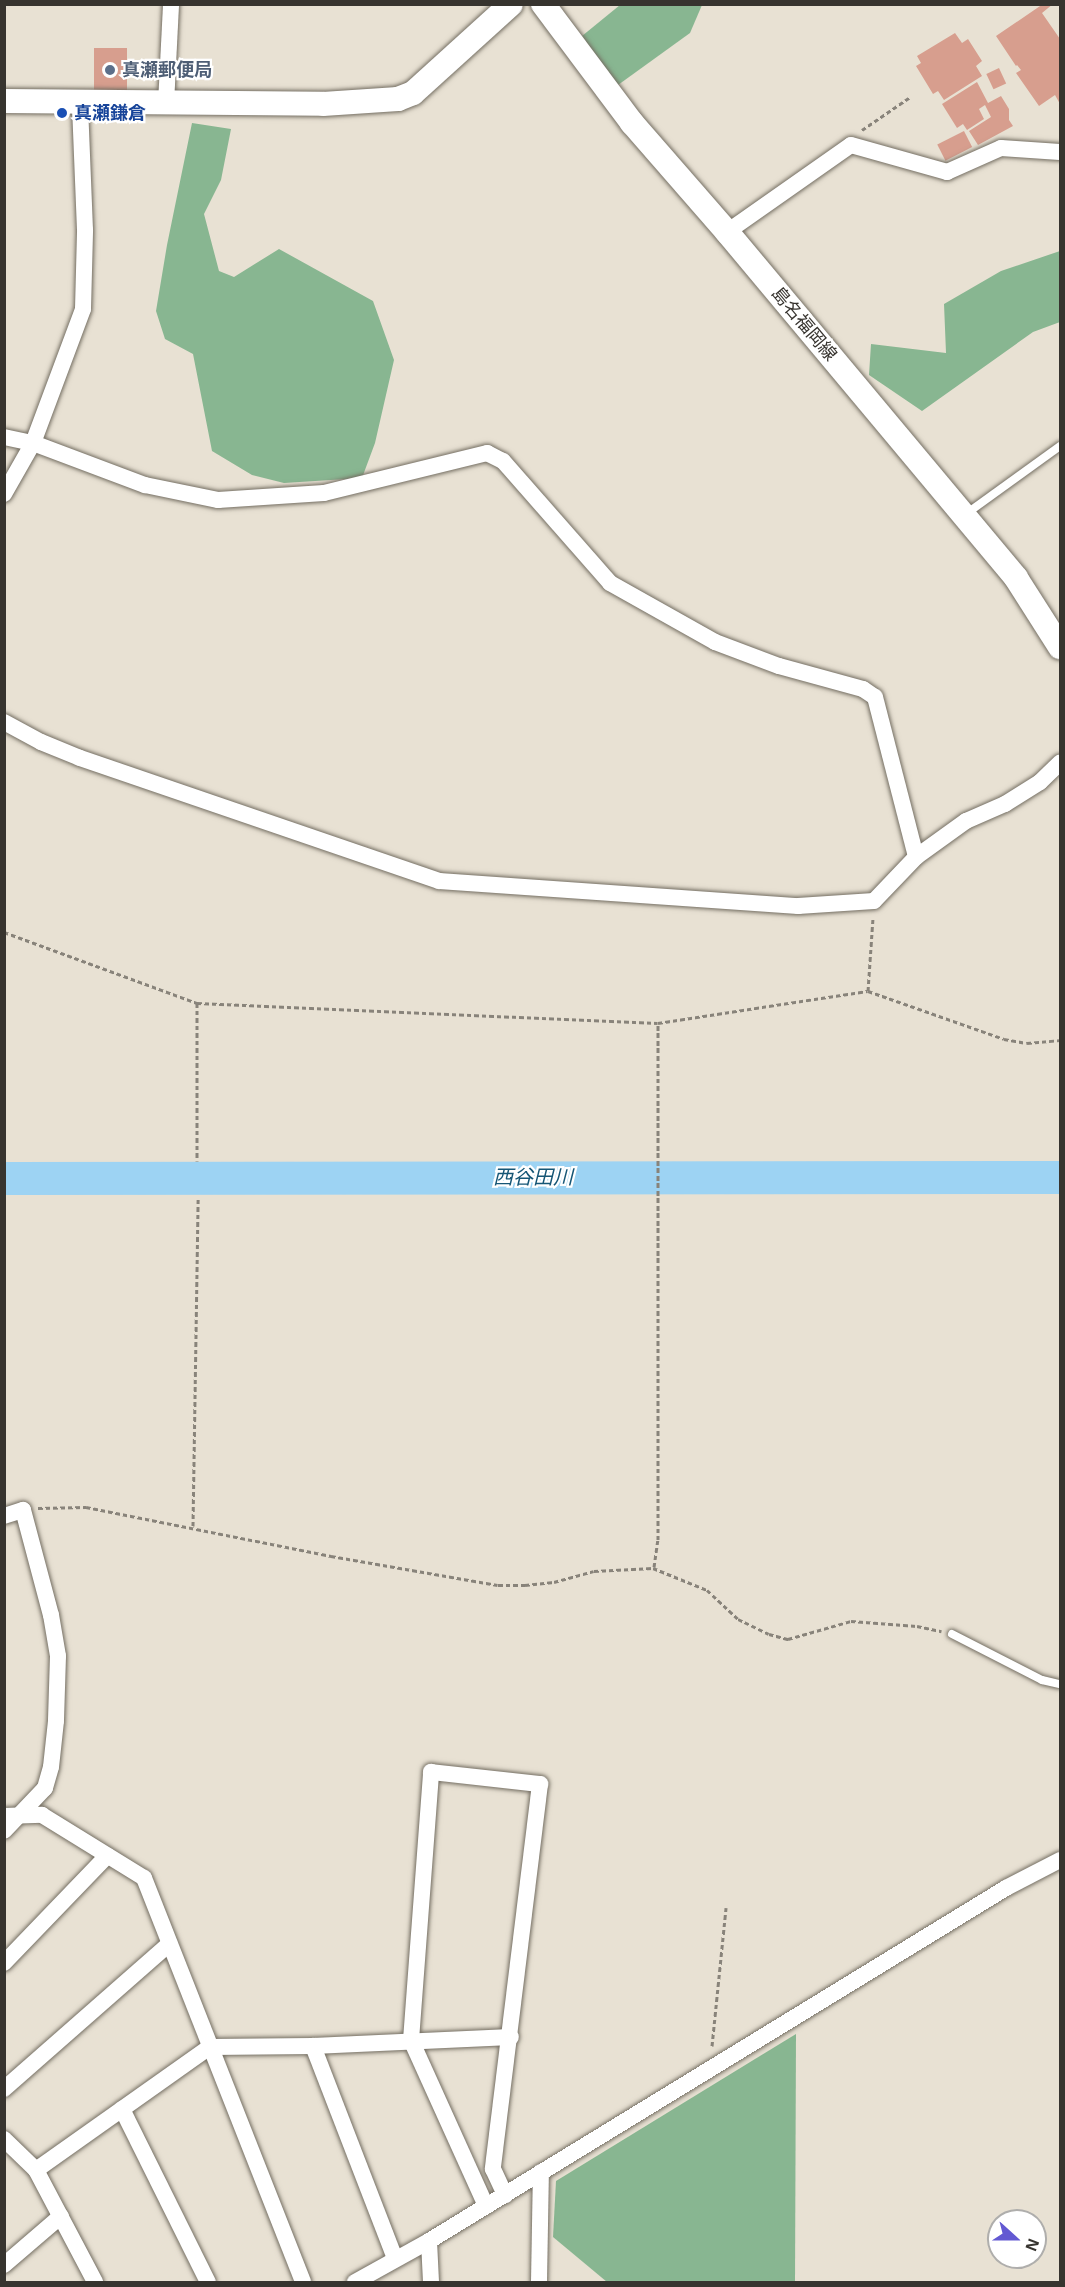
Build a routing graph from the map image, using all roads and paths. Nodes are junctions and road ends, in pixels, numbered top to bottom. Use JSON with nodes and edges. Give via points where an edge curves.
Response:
{"nodes":[{"id":1,"x":171,"y":4,"type":"edge"},
{"id":2,"x":511,"y":4,"type":"edge"},
{"id":3,"x":543,"y":4,"type":"edge"},
{"id":4,"x":910,"y":97,"type":"dead end"},
{"id":5,"x":4,"y":101,"type":"edge"},
{"id":6,"x":80,"y":103,"type":"junction"},
{"id":7,"x":166,"y":104,"type":"junction"},
{"id":8,"x":850,"y":145,"type":"junction"},
{"id":9,"x":1060,"y":152,"type":"edge"},
{"id":10,"x":728,"y":232,"type":"junction"},
{"id":11,"x":4,"y":437,"type":"edge"},
{"id":12,"x":33,"y":443,"type":"junction"},
{"id":13,"x":1060,"y":446,"type":"edge"},
{"id":14,"x":4,"y":494,"type":"edge"},
{"id":15,"x":964,"y":515,"type":"junction"},
{"id":16,"x":1060,"y":647,"type":"edge"},
{"id":17,"x":4,"y":722,"type":"edge"},
{"id":18,"x":1060,"y":763,"type":"edge"},
{"id":19,"x":916,"y":857,"type":"junction"},
{"id":20,"x":874,"y":901,"type":"junction"},
{"id":21,"x":4,"y":932,"type":"edge"},
{"id":22,"x":868,"y":991,"type":"junction"},
{"id":23,"x":196,"y":1004,"type":"junction"},
{"id":24,"x":658,"y":1023,"type":"junction"},
{"id":25,"x":1060,"y":1040,"type":"edge"},
{"id":26,"x":197,"y":1161,"type":"dead end"},
{"id":27,"x":198,"y":1198,"type":"dead end"},
{"id":28,"x":23,"y":1510,"type":"junction"},
{"id":29,"x":4,"y":1516,"type":"edge"},
{"id":30,"x":193,"y":1526,"type":"junction"},
{"id":31,"x":654,"y":1568,"type":"junction"},
{"id":32,"x":952,"y":1634,"type":"joint"},
{"id":33,"x":1060,"y":1684,"type":"edge"},
{"id":34,"x":12,"y":1815,"type":"edge"},
{"id":35,"x":4,"y":1831,"type":"edge"},
{"id":36,"x":107,"y":1856,"type":"junction"},
{"id":37,"x":1060,"y":1860,"type":"edge"},
{"id":38,"x":726,"y":1908,"type":"dead end"},
{"id":39,"x":169,"y":1944,"type":"junction"},
{"id":40,"x":4,"y":1962,"type":"edge"},
{"id":41,"x":511,"y":2037,"type":"junction"},
{"id":42,"x":411,"y":2040,"type":"junction"},
{"id":43,"x":313,"y":2046,"type":"junction"},
{"id":44,"x":210,"y":2047,"type":"junction"},
{"id":45,"x":710,"y":2069,"type":"junction"},
{"id":46,"x":4,"y":2089,"type":"edge"},
{"id":47,"x":122,"y":2109,"type":"junction"},
{"id":48,"x":4,"y":2139,"type":"edge"},
{"id":49,"x":36,"y":2170,"type":"junction"},
{"id":50,"x":541,"y":2172,"type":"junction"},
{"id":51,"x":504,"y":2195,"type":"junction"},
{"id":52,"x":486,"y":2206,"type":"junction"},
{"id":53,"x":61,"y":2216,"type":"junction"},
{"id":54,"x":429,"y":2241,"type":"junction"},
{"id":55,"x":395,"y":2258,"type":"junction"},
{"id":56,"x":4,"y":2265,"type":"edge"},
{"id":57,"x":95,"y":2283,"type":"edge"},
{"id":58,"x":208,"y":2283,"type":"edge"},
{"id":59,"x":303,"y":2283,"type":"edge"},
{"id":60,"x":355,"y":2283,"type":"edge"},
{"id":61,"x":431,"y":2283,"type":"edge"},
{"id":62,"x":539,"y":2283,"type":"edge"}],
"edges":[{"from":1,"to":7,"type":"street"},
{"from":2,"to":7,"type":"main road","via":[[413,93],[398,99],[323,104]]},
{"from":3,"to":10,"type":"main road","name":"島名福岡線","via":[[632,123]]},
{"from":4,"to":8,"type":"path","via":[[860,131]]},
{"from":5,"to":6,"type":"main road"},
{"from":6,"to":7,"type":"main road"},
{"from":6,"to":12,"type":"street","via":[[85,230],[83,309]]},
{"from":8,"to":9,"type":"street","via":[[946,172],[1001,148]]},
{"from":8,"to":10,"type":"street"},
{"from":10,"to":15,"type":"main road","name":"島名福岡線"},
{"from":11,"to":12,"type":"street"},
{"from":12,"to":14,"type":"street"},
{"from":12,"to":19,"type":"street","via":[[145,485],[218,500],[324,493],[487,453],[503,461],[610,584],[715,642],[779,666],[863,689],[875,698]]},
{"from":13,"to":15,"type":"lane"},
{"from":15,"to":16,"type":"main road","name":"島名福岡線","via":[[1016,578]]},
{"from":17,"to":20,"type":"street","via":[[80,758],[439,881],[798,906]]},
{"from":18,"to":19,"type":"street","via":[[1040,782],[1005,804],[966,821]]},
{"from":19,"to":20,"type":"street"},
{"from":20,"to":22,"type":"path"},
{"from":21,"to":23,"type":"path"},
{"from":22,"to":24,"type":"path"},
{"from":22,"to":25,"type":"path","via":[[1004,1039],[1027,1043]]},
{"from":23,"to":24,"type":"path"},
{"from":23,"to":26,"type":"path"},
{"from":24,"to":31,"type":"path","via":[[658,1540]]},
{"from":27,"to":30,"type":"path"},
{"from":28,"to":29,"type":"street"},
{"from":28,"to":30,"type":"path","via":[[86,1506]]},
{"from":28,"to":34,"type":"street","via":[[58,1656],[56,1721],[45,1788]]},
{"from":30,"to":31,"type":"path","via":[[331,1556],[498,1585],[525,1586],[594,1571]]},
{"from":31,"to":32,"type":"path","via":[[707,1590],[738,1618],[788,1639],[851,1621],[917,1626]]},
{"from":32,"to":33,"type":"lane","via":[[1042,1680]]},
{"from":34,"to":35,"type":"street"},
{"from":34,"to":36,"type":"street","via":[[42,1815]]},
{"from":36,"to":39,"type":"street","via":[[144,1878]]},
{"from":36,"to":40,"type":"street"},
{"from":37,"to":45,"type":"street","via":[[1006,1888]]},
{"from":38,"to":45,"type":"path"},
{"from":39,"to":44,"type":"street"},
{"from":39,"to":46,"type":"street"},
{"from":41,"to":42,"type":"street"},
{"from":41,"to":42,"type":"street","via":[[540,1784],[431,1772]]},
{"from":41,"to":51,"type":"street","via":[[493,2169]]},
{"from":42,"to":43,"type":"street"},
{"from":42,"to":52,"type":"street"},
{"from":43,"to":44,"type":"street"},
{"from":43,"to":55,"type":"street"},
{"from":44,"to":47,"type":"street"},
{"from":44,"to":59,"type":"street"},
{"from":45,"to":50,"type":"street"},
{"from":47,"to":49,"type":"street"},
{"from":47,"to":58,"type":"street"},
{"from":48,"to":49,"type":"street"},
{"from":49,"to":53,"type":"street"},
{"from":50,"to":51,"type":"street"},
{"from":50,"to":62,"type":"street"},
{"from":51,"to":52,"type":"street"},
{"from":52,"to":54,"type":"street"},
{"from":53,"to":56,"type":"street"},
{"from":53,"to":57,"type":"street"},
{"from":54,"to":55,"type":"street"},
{"from":54,"to":61,"type":"street"},
{"from":55,"to":60,"type":"street"}]}
